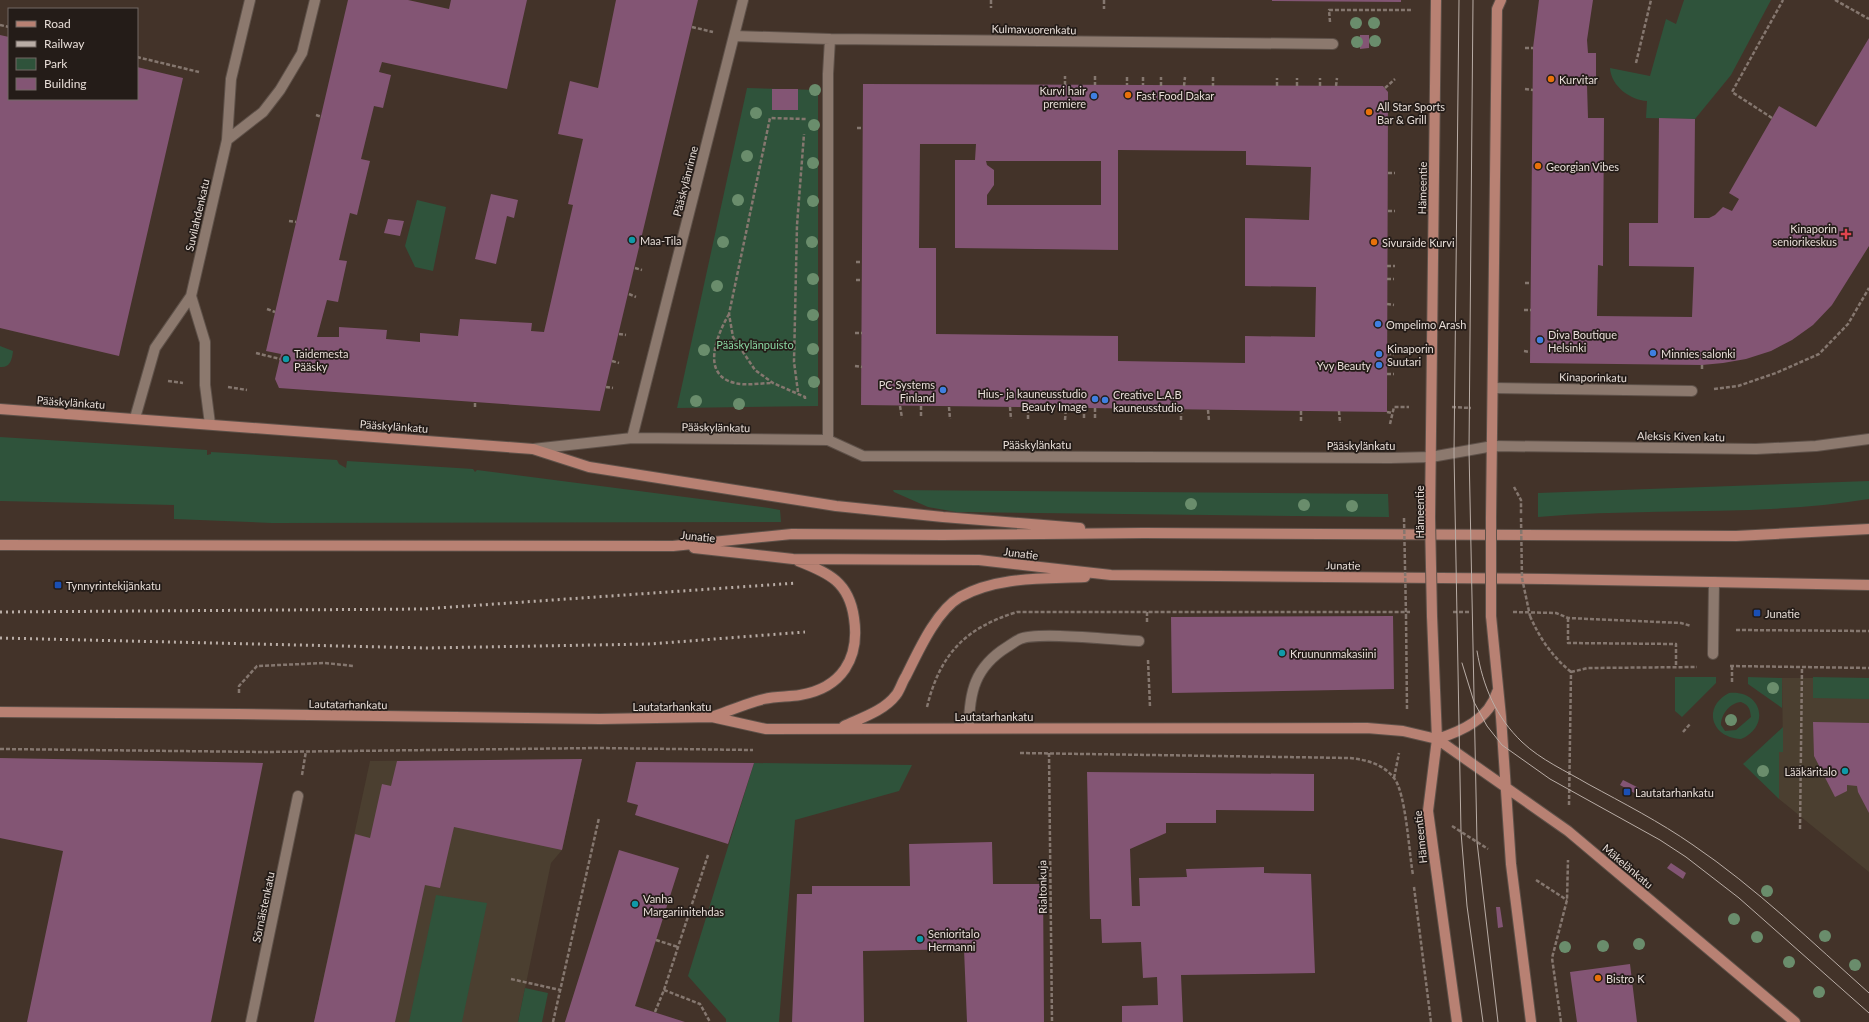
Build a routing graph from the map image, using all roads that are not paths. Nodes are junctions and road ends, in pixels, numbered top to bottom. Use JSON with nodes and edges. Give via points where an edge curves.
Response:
{"nodes":[{"id":1,"x":250,"y":0,"type":"edge"},
{"id":2,"x":314,"y":0,"type":"edge"},
{"id":3,"x":743,"y":0,"type":"edge"},
{"id":4,"x":1436,"y":0,"type":"edge"},
{"id":5,"x":1498,"y":3,"type":"edge"},
{"id":6,"x":734,"y":36,"type":"junction"},
{"id":7,"x":830,"y":39,"type":"junction"},
{"id":8,"x":1333,"y":44,"type":"dead end"},
{"id":9,"x":227,"y":140,"type":"junction"},
{"id":10,"x":191,"y":296,"type":"junction"},
{"id":11,"x":1493,"y":388,"type":"junction"},
{"id":12,"x":1692,"y":391,"type":"road end"},
{"id":13,"x":0,"y":409,"type":"edge"},
{"id":14,"x":135,"y":418,"type":"junction"},
{"id":15,"x":210,"y":424,"type":"junction"},
{"id":16,"x":632,"y":438,"type":"junction"},
{"id":17,"x":828,"y":440,"type":"junction"},
{"id":18,"x":1869,"y":440,"type":"edge"},
{"id":19,"x":1493,"y":446,"type":"junction"},
{"id":20,"x":533,"y":449,"type":"junction"},
{"id":21,"x":1431,"y":457,"type":"junction"},
{"id":22,"x":1869,"y":529,"type":"edge"},
{"id":23,"x":1144,"y":533,"type":"junction"},
{"id":24,"x":0,"y":544,"type":"edge"},
{"id":25,"x":672,"y":546,"type":"junction"},
{"id":26,"x":793,"y":559,"type":"junction"},
{"id":27,"x":1111,"y":575,"type":"junction"},
{"id":28,"x":1714,"y":582,"type":"junction"},
{"id":29,"x":1869,"y":585,"type":"edge"},
{"id":30,"x":1139,"y":641,"type":"dead end"},
{"id":31,"x":1713,"y":654,"type":"dead end"},
{"id":32,"x":1498,"y":688,"type":"junction"},
{"id":33,"x":0,"y":712,"type":"edge"},
{"id":34,"x":712,"y":717,"type":"junction"},
{"id":35,"x":840,"y":728,"type":"junction"},
{"id":36,"x":969,"y":728,"type":"junction"},
{"id":37,"x":1437,"y":739,"type":"junction"},
{"id":38,"x":1505,"y":786,"type":"junction"},
{"id":39,"x":298,"y":796,"type":"dead end"},
{"id":40,"x":251,"y":1022,"type":"edge"},
{"id":41,"x":1457,"y":1022,"type":"edge"},
{"id":42,"x":1531,"y":1022,"type":"edge"},
{"id":43,"x":1795,"y":1022,"type":"edge"}],
"edges":[{"from":1,"to":9,"type":"street","name":"Suvilahdenkatu","via":[[231,79]]},
{"from":2,"to":9,"type":"street","via":[[302,53],[287,78],[263,112]]},
{"from":3,"to":6,"type":"street","name":"Pääskylänrinne"},
{"from":4,"to":21,"type":"main road","name":"Hämeentie"},
{"from":5,"to":11,"type":"main road"},
{"from":6,"to":7,"type":"street","name":"Kulmavuorenkatu"},
{"from":6,"to":16,"type":"street","name":"Pääskylänrinne"},
{"from":7,"to":8,"type":"street","name":"Kulmavuorenkatu"},
{"from":7,"to":17,"type":"street"},
{"from":9,"to":10,"type":"street","name":"Suvilahdenkatu"},
{"from":10,"to":14,"type":"street","name":"Suvilahdenkatu","via":[[155,348]]},
{"from":10,"to":15,"type":"street","name":"Suvilahdenkatu","via":[[205,342],[205,385]]},
{"from":11,"to":12,"type":"street","name":"Kinaporinkatu"},
{"from":11,"to":19,"type":"main road"},
{"from":13,"to":14,"type":"main road","name":"Pääskylänkatu"},
{"from":14,"to":15,"type":"main road","name":"Pääskylänkatu"},
{"from":15,"to":20,"type":"main road","name":"Pääskylänkatu"},
{"from":16,"to":17,"type":"street","name":"Pääskylänkatu"},
{"from":16,"to":20,"type":"street","name":"Pääskylänkatu"},
{"from":17,"to":21,"type":"street","name":"Pääskylänkatu","via":[[864,456]]},
{"from":18,"to":19,"type":"street","name":"Aleksis Kiven katu","via":[[1816,446],[1756,448]]},
{"from":19,"to":21,"type":"street","name":"Aleksis Kiven katu"},
{"from":19,"to":32,"type":"main road","bridge":true,"via":[[1491,616]]},
{"from":20,"to":23,"type":"main road","via":[[589,467],[836,506]]},
{"from":21,"to":37,"type":"main road","name":"Hämeentie","bridge":true,"via":[[1432,616]]},
{"from":22,"to":23,"type":"main road","name":"Junatie","via":[[1736,536]]},
{"from":23,"to":25,"type":"main road","name":"Junatie","via":[[792,534]]},
{"from":24,"to":25,"type":"main road"},
{"from":25,"to":26,"type":"main road","name":"Junatie"},
{"from":26,"to":27,"type":"main road","name":"Junatie","via":[[979,560]]},
{"from":26,"to":34,"type":"main road","via":[[823,571],[844,589],[850,599],[854,620],[854,652],[851,661],[844,671],[824,687],[801,695],[762,700]]},
{"from":27,"to":28,"type":"main road","name":"Junatie"},
{"from":27,"to":35,"type":"main road","via":[[1001,582],[959,597],[946,607],[897,695],[882,708]]},
{"from":28,"to":29,"type":"main road","name":"Junatie"},
{"from":28,"to":31,"type":"street"},
{"from":30,"to":36,"type":"street","via":[[1043,636],[1020,639],[992,656],[977,676],[969,706]]},
{"from":32,"to":37,"type":"main road","via":[[1492,704],[1475,723],[1460,732]]},
{"from":32,"to":38,"type":"main road"},
{"from":33,"to":34,"type":"main road","name":"Lautatarhankatu","via":[[600,719]]},
{"from":34,"to":35,"type":"main road","name":"Lautatarhankatu","via":[[766,729]]},
{"from":35,"to":36,"type":"main road","name":"Lautatarhankatu"},
{"from":36,"to":37,"type":"main road","name":"Lautatarhankatu","via":[[1360,728],[1403,731]]},
{"from":37,"to":38,"type":"main road","name":"Mäkelänkatu"},
{"from":37,"to":41,"type":"main road","name":"Hämeentie","via":[[1428,811]]},
{"from":38,"to":42,"type":"main road","via":[[1511,864]]},
{"from":38,"to":43,"type":"main road","name":"Mäkelänkatu","via":[[1568,832]]},
{"from":39,"to":40,"type":"street","name":"Sörnäistenkatu"}]}
